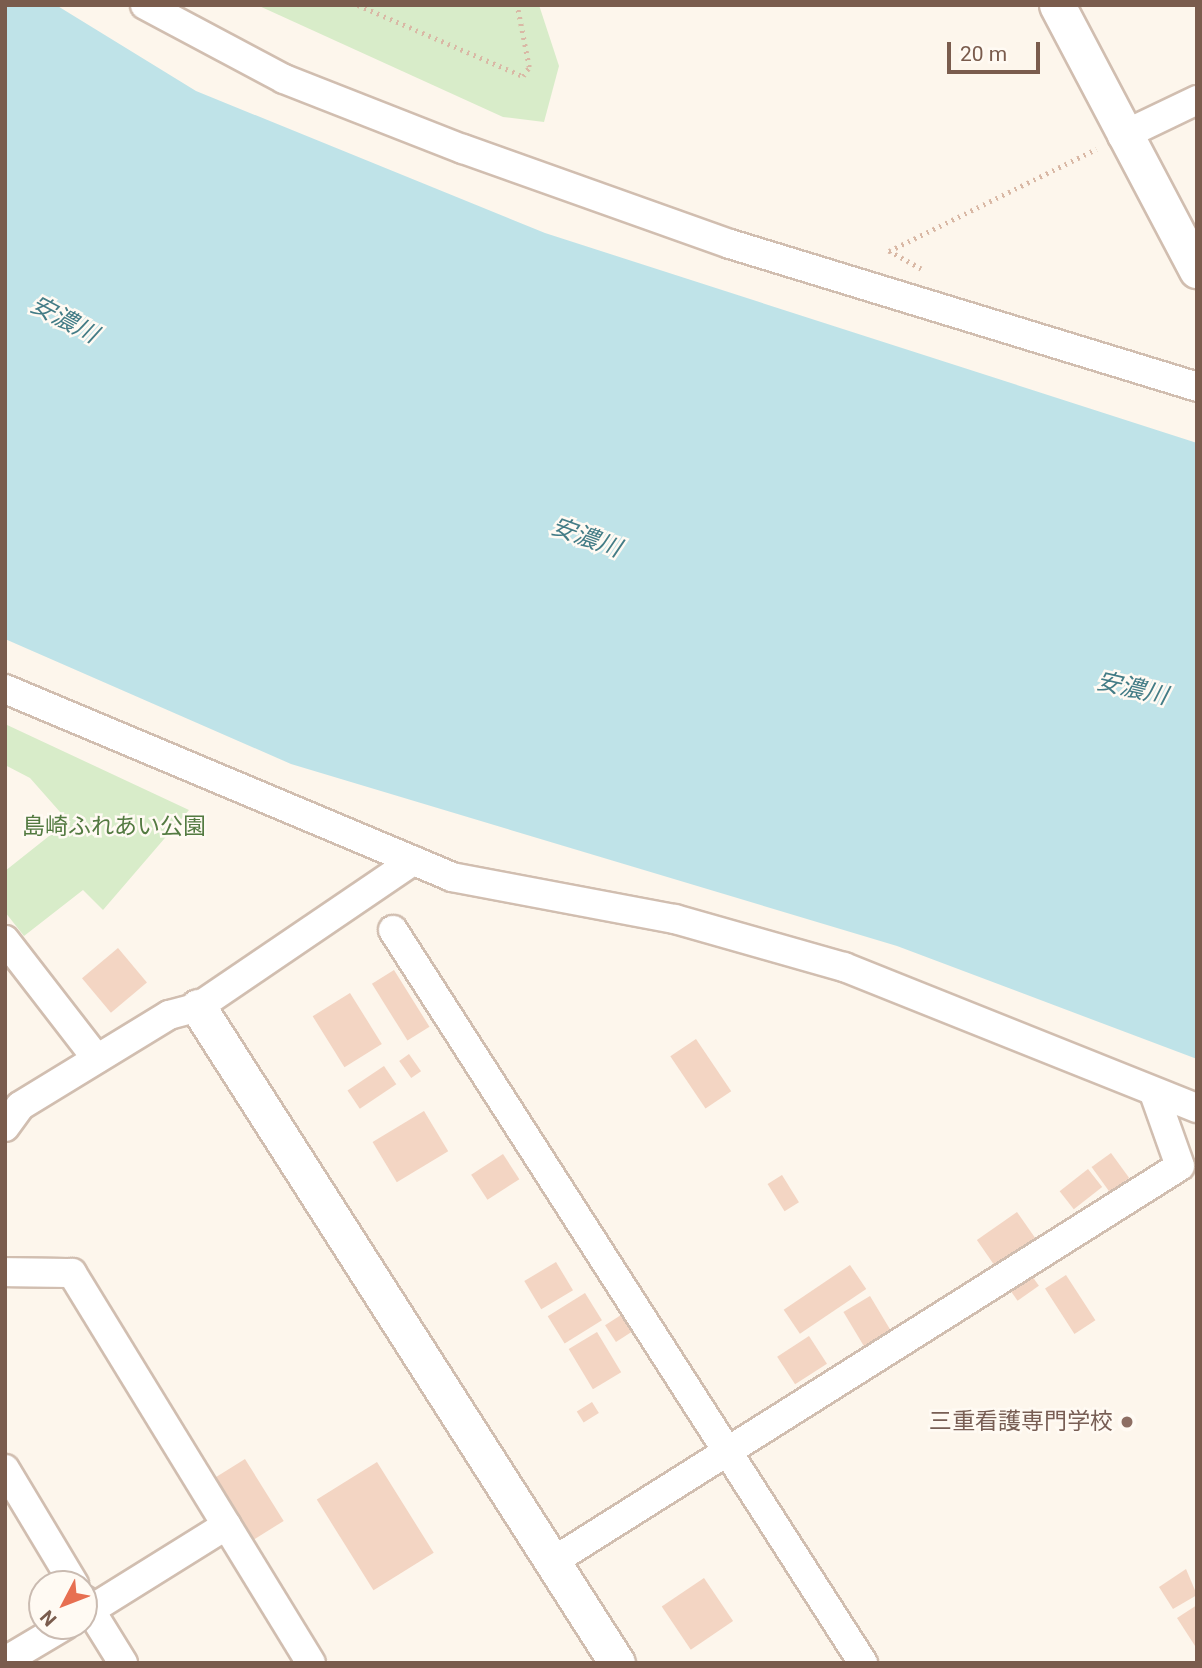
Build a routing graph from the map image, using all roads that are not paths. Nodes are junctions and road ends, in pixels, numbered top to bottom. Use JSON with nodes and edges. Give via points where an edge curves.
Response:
{"nodes":[{"id":1,"x":145,"y":5,"type":"edge"},
{"id":2,"x":1058,"y":5,"type":"edge"},
{"id":3,"x":1197,"y":100,"type":"edge"},
{"id":4,"x":1122,"y":136,"type":"junction"},
{"id":5,"x":1197,"y":270,"type":"edge"},
{"id":6,"x":1197,"y":387,"type":"edge"},
{"id":7,"x":5,"y":689,"type":"edge"},
{"id":8,"x":412,"y":860,"type":"junction"},
{"id":9,"x":393,"y":930,"type":"dead end"},
{"id":10,"x":5,"y":940,"type":"edge"},
{"id":11,"x":198,"y":1007,"type":"junction"},
{"id":12,"x":97,"y":1059,"type":"junction"},
{"id":13,"x":1154,"y":1093,"type":"junction"},
{"id":14,"x":1197,"y":1108,"type":"edge"},
{"id":15,"x":5,"y":1128,"type":"edge"},
{"id":16,"x":1188,"y":1169,"type":"edge"},
{"id":17,"x":5,"y":1272,"type":"edge"},
{"id":18,"x":726,"y":1450,"type":"junction"},
{"id":19,"x":5,"y":1469,"type":"edge"},
{"id":20,"x":227,"y":1525,"type":"junction"},
{"id":21,"x":552,"y":1562,"type":"junction"},
{"id":22,"x":66,"y":1570,"type":"edge"},
{"id":23,"x":98,"y":1601,"type":"edge"},
{"id":24,"x":98,"y":1626,"type":"edge"},
{"id":25,"x":40,"y":1640,"type":"edge"},
{"id":26,"x":5,"y":1661,"type":"edge"},
{"id":27,"x":123,"y":1663,"type":"edge"},
{"id":28,"x":311,"y":1663,"type":"edge"},
{"id":29,"x":617,"y":1663,"type":"edge"},
{"id":30,"x":863,"y":1663,"type":"edge"}],
"edges":[{"from":1,"to":6,"type":"street","via":[[284,79],[463,149],[730,244]]},
{"from":2,"to":4,"type":"street"},
{"from":3,"to":4,"type":"street"},
{"from":4,"to":5,"type":"street"},
{"from":7,"to":8,"type":"street"},
{"from":8,"to":11,"type":"street"},
{"from":8,"to":13,"type":"street","via":[[503,890],[675,919],[844,967]]},
{"from":9,"to":18,"type":"street"},
{"from":10,"to":12,"type":"street"},
{"from":11,"to":12,"type":"street","via":[[169,1015]]},
{"from":11,"to":21,"type":"street"},
{"from":12,"to":15,"type":"street","via":[[20,1106]]},
{"from":13,"to":14,"type":"street"},
{"from":13,"to":16,"type":"street"},
{"from":16,"to":18,"type":"street","via":[[807,1406],[792,1409]]},
{"from":17,"to":20,"type":"street","via":[[72,1273]]},
{"from":18,"to":21,"type":"street"},
{"from":18,"to":30,"type":"street"},
{"from":19,"to":22,"type":"street"},
{"from":20,"to":23,"type":"street"},
{"from":20,"to":28,"type":"street"},
{"from":21,"to":29,"type":"street"},
{"from":24,"to":27,"type":"street"},
{"from":25,"to":26,"type":"street"}]}
